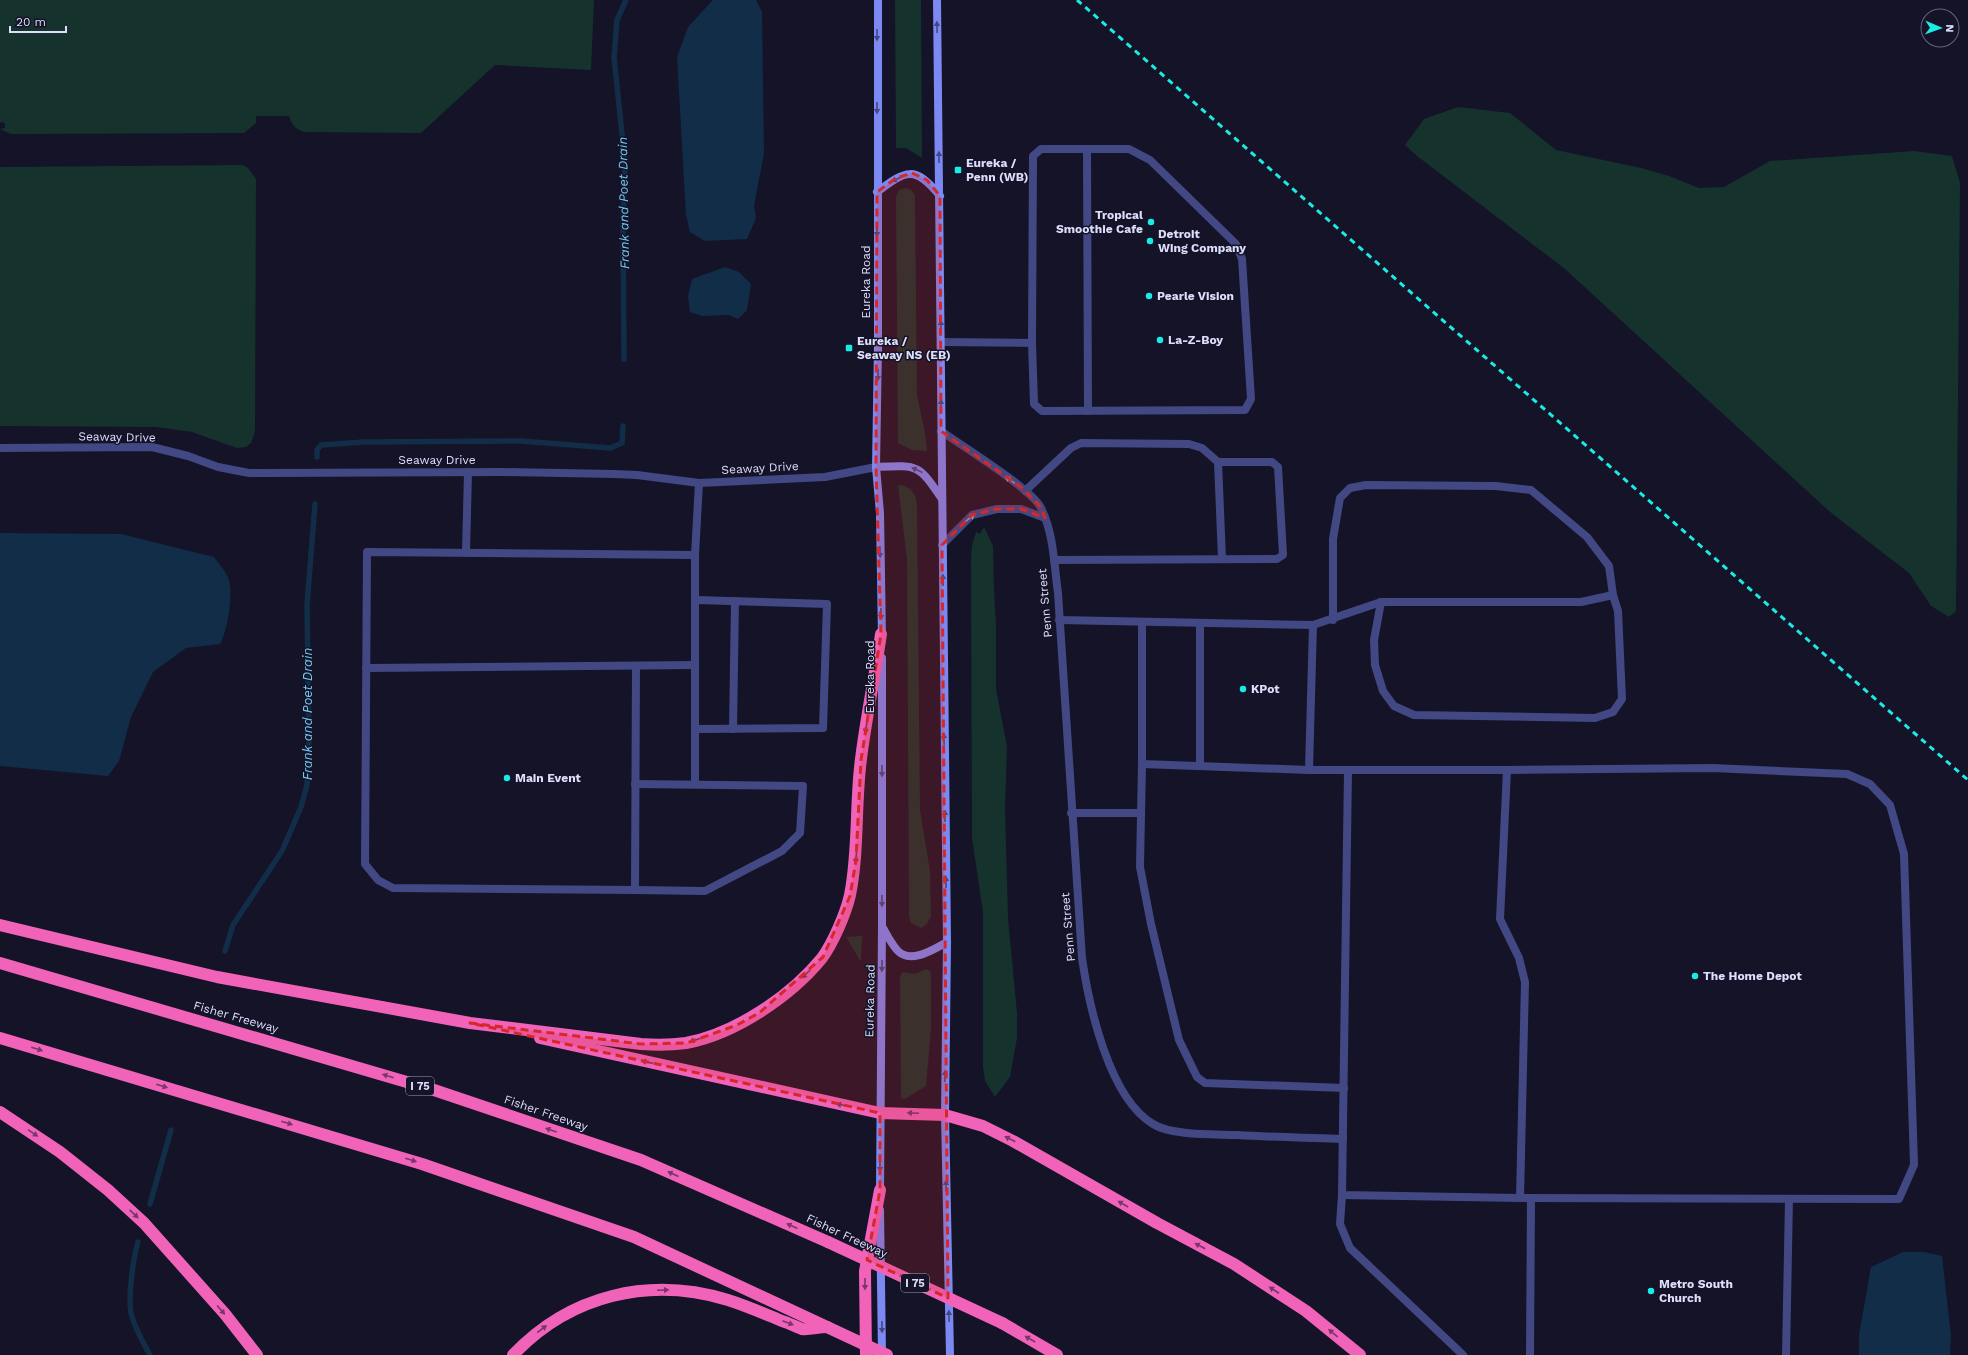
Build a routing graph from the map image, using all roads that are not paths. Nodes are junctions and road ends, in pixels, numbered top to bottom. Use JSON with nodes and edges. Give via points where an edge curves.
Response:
{"nodes":[{"id":1,"x":878,"y":0,"type":"edge"},
{"id":2,"x":937,"y":0,"type":"edge"},
{"id":3,"x":1087,"y":149,"type":"junction"},
{"id":4,"x":877,"y":192,"type":"junction"},
{"id":5,"x":940,"y":196,"type":"junction"},
{"id":6,"x":941,"y":342,"type":"junction"},
{"id":7,"x":1032,"y":343,"type":"junction"},
{"id":8,"x":1088,"y":411,"type":"junction"},
{"id":9,"x":942,"y":431,"type":"junction"},
{"id":10,"x":0,"y":448,"type":"edge"},
{"id":11,"x":1218,"y":462,"type":"junction"},
{"id":12,"x":876,"y":467,"type":"junction"},
{"id":13,"x":468,"y":472,"type":"junction"},
{"id":14,"x":699,"y":483,"type":"junction"},
{"id":15,"x":1025,"y":491,"type":"junction"},
{"id":16,"x":942,"y":499,"type":"junction"},
{"id":17,"x":1045,"y":518,"type":"junction"},
{"id":18,"x":942,"y":545,"type":"junction"},
{"id":19,"x":466,"y":553,"type":"junction"},
{"id":20,"x":695,"y":554,"type":"junction"},
{"id":21,"x":1222,"y":559,"type":"junction"},
{"id":22,"x":1054,"y":560,"type":"junction"},
{"id":23,"x":1613,"y":595,"type":"junction"},
{"id":24,"x":695,"y":600,"type":"junction"},
{"id":25,"x":735,"y":601,"type":"junction"},
{"id":26,"x":1381,"y":602,"type":"junction"},
{"id":27,"x":1059,"y":620,"type":"junction"},
{"id":28,"x":1333,"y":620,"type":"junction"},
{"id":29,"x":1142,"y":622,"type":"junction"},
{"id":30,"x":1200,"y":623,"type":"junction"},
{"id":31,"x":1313,"y":625,"type":"junction"},
{"id":32,"x":882,"y":634,"type":"junction"},
{"id":33,"x":695,"y":665,"type":"junction"},
{"id":34,"x":636,"y":666,"type":"junction"},
{"id":35,"x":366,"y":668,"type":"junction"},
{"id":36,"x":695,"y":729,"type":"junction"},
{"id":37,"x":733,"y":729,"type":"junction"},
{"id":38,"x":1142,"y":764,"type":"junction"},
{"id":39,"x":1200,"y":766,"type":"junction"},
{"id":40,"x":1309,"y":770,"type":"junction"},
{"id":41,"x":1348,"y":770,"type":"junction"},
{"id":42,"x":1507,"y":770,"type":"junction"},
{"id":43,"x":635,"y":784,"type":"junction"},
{"id":44,"x":695,"y":784,"type":"junction"},
{"id":45,"x":1071,"y":813,"type":"junction"},
{"id":46,"x":1141,"y":813,"type":"junction"},
{"id":47,"x":635,"y":890,"type":"junction"},
{"id":48,"x":0,"y":925,"type":"edge"},
{"id":49,"x":882,"y":927,"type":"junction"},
{"id":50,"x":947,"y":942,"type":"junction"},
{"id":51,"x":0,"y":963,"type":"edge"},
{"id":52,"x":470,"y":1022,"type":"junction"},
{"id":53,"x":0,"y":1038,"type":"edge"},
{"id":54,"x":1344,"y":1088,"type":"junction"},
{"id":55,"x":0,"y":1112,"type":"edge"},
{"id":56,"x":880,"y":1112,"type":"junction"},
{"id":57,"x":945,"y":1115,"type":"junction"},
{"id":58,"x":1343,"y":1139,"type":"junction"},
{"id":59,"x":880,"y":1190,"type":"junction"},
{"id":60,"x":1342,"y":1195,"type":"junction"},
{"id":61,"x":1520,"y":1198,"type":"junction"},
{"id":62,"x":1531,"y":1198,"type":"junction"},
{"id":63,"x":1789,"y":1199,"type":"junction"},
{"id":64,"x":827,"y":1327,"type":"junction"},
{"id":65,"x":257,"y":1355,"type":"edge"},
{"id":66,"x":513,"y":1355,"type":"edge"},
{"id":67,"x":866,"y":1355,"type":"edge"},
{"id":68,"x":882,"y":1355,"type":"edge"},
{"id":69,"x":887,"y":1355,"type":"edge"},
{"id":70,"x":950,"y":1355,"type":"edge"},
{"id":71,"x":1057,"y":1355,"type":"edge"},
{"id":72,"x":1360,"y":1355,"type":"edge"},
{"id":73,"x":1463,"y":1355,"type":"edge"},
{"id":74,"x":1530,"y":1355,"type":"edge"},
{"id":75,"x":1786,"y":1355,"type":"edge"}],
"edges":[{"from":1,"to":4,"type":"main road","name":"Eureka Road","one_way":true},
{"from":5,"to":2,"type":"main road","one_way":true},
{"from":3,"to":7,"type":"street","via":[[1041,149],[1033,156]]},
{"from":3,"to":8,"type":"street"},
{"from":3,"to":8,"type":"street","via":[[1129,149],[1150,160],[1236,244],[1242,259],[1251,399],[1244,410]]},
{"from":5,"to":4,"type":"main road","one_way":true,"via":[[927,180],[912,174],[896,178]]},
{"from":4,"to":12,"type":"main road","name":"Eureka Road","one_way":true},
{"from":6,"to":5,"type":"main road","one_way":true},
{"from":6,"to":7,"type":"street"},
{"from":9,"to":6,"type":"main road","one_way":true},
{"from":7,"to":8,"type":"street","via":[[1034,404],[1042,411]]},
{"from":15,"to":9,"type":"street","name":"Penn Street","one_way":true},
{"from":9,"to":16,"type":"main road"},
{"from":10,"to":13,"type":"street","name":"Seaway Drive","via":[[152,447],[218,467],[249,473]]},
{"from":11,"to":15,"type":"street","via":[[1202,448],[1189,444],[1081,443],[1071,448]]},
{"from":11,"to":21,"type":"street"},
{"from":11,"to":21,"type":"street","via":[[1272,462],[1278,466],[1283,555],[1277,559]]},
{"from":12,"to":14,"type":"street","name":"Seaway Drive","via":[[825,477]]},
{"from":16,"to":12,"type":"main road","one_way":true,"via":[[924,473],[908,466]]},
{"from":12,"to":32,"type":"main road","name":"Eureka Road","one_way":true,"via":[[880,513]]},
{"from":13,"to":14,"type":"street","name":"Seaway Drive","via":[[637,475]]},
{"from":13,"to":19,"type":"street"},
{"from":14,"to":20,"type":"street"},
{"from":15,"to":17,"type":"street","name":"Penn Street","via":[[1041,507]]},
{"from":16,"to":18,"type":"main road"},
{"from":18,"to":17,"type":"street","one_way":true,"via":[[972,515],[997,509],[1021,509]]},
{"from":17,"to":22,"type":"street","name":"Penn Street"},
{"from":50,"to":18,"type":"main road","one_way":true},
{"from":19,"to":20,"type":"street"},
{"from":19,"to":35,"type":"street","via":[[367,552]]},
{"from":20,"to":24,"type":"street"},
{"from":21,"to":22,"type":"street"},
{"from":22,"to":27,"type":"street","name":"Penn Street"},
{"from":23,"to":26,"type":"street","via":[[1581,602]]},
{"from":23,"to":26,"type":"street","via":[[1618,611],[1622,699],[1613,712],[1595,718],[1414,715],[1394,706],[1384,692],[1375,665],[1374,640]]},
{"from":23,"to":28,"type":"street","via":[[1609,566],[1587,537],[1531,490],[1496,486],[1366,485],[1350,488],[1340,498],[1333,539]]},
{"from":24,"to":25,"type":"street"},
{"from":24,"to":33,"type":"street"},
{"from":25,"to":37,"type":"street"},
{"from":25,"to":37,"type":"street","via":[[827,604],[823,728]]},
{"from":26,"to":28,"type":"street"},
{"from":27,"to":29,"type":"street"},
{"from":27,"to":45,"type":"street","name":"Penn Street"},
{"from":28,"to":31,"type":"street"},
{"from":29,"to":30,"type":"street"},
{"from":29,"to":38,"type":"street"},
{"from":30,"to":31,"type":"street"},
{"from":30,"to":39,"type":"street"},
{"from":31,"to":40,"type":"street"},
{"from":32,"to":49,"type":"main road","name":"Eureka Road","one_way":true},
{"from":32,"to":52,"type":"highway","one_way":true,"via":[[861,760],[856,860],[850,896],[823,957],[804,977],[759,1013],[737,1025],[687,1043],[664,1046],[641,1044]]},
{"from":33,"to":34,"type":"street"},
{"from":33,"to":36,"type":"street"},
{"from":34,"to":35,"type":"street"},
{"from":34,"to":43,"type":"street"},
{"from":35,"to":47,"type":"street","via":[[366,864],[378,880],[393,888]]},
{"from":36,"to":37,"type":"street"},
{"from":36,"to":44,"type":"street"},
{"from":38,"to":39,"type":"street"},
{"from":38,"to":46,"type":"street"},
{"from":39,"to":40,"type":"street"},
{"from":40,"to":41,"type":"street"},
{"from":41,"to":42,"type":"street"},
{"from":41,"to":54,"type":"street"},
{"from":42,"to":61,"type":"street","via":[[1500,919],[1519,958],[1525,982]]},
{"from":42,"to":63,"type":"street","via":[[1713,768],[1847,774],[1870,784],[1890,805],[1904,854],[1914,1165],[1899,1199]]},
{"from":43,"to":44,"type":"street"},
{"from":43,"to":47,"type":"street"},
{"from":44,"to":47,"type":"street","via":[[803,786],[800,833],[782,851],[705,891]]},
{"from":45,"to":46,"type":"street"},
{"from":45,"to":58,"type":"street","name":"Penn Street","via":[[1086,988],[1098,1034],[1128,1103],[1153,1125],[1184,1133]]},
{"from":46,"to":54,"type":"street","via":[[1140,868],[1151,924],[1179,1040],[1197,1077],[1205,1083]]},
{"from":48,"to":52,"type":"highway","via":[[217,977]]},
{"from":49,"to":50,"type":"main road","via":[[898,951],[905,954],[924,954]]},
{"from":49,"to":56,"type":"main road","name":"Eureka Road","one_way":true},
{"from":57,"to":50,"type":"main road","one_way":true},
{"from":71,"to":51,"type":"highway","name":"Fisher Freeway","number":"I 75","one_way":true,"bridge":true,"via":[[1002,1324],[828,1242],[642,1160],[449,1095]]},
{"from":56,"to":52,"type":"highway","one_way":true},
{"from":53,"to":64,"type":"highway","one_way":true,"via":[[422,1164],[634,1237]]},
{"from":54,"to":58,"type":"street"},
{"from":55,"to":65,"type":"highway","one_way":true,"via":[[60,1152],[134,1213],[225,1314]]},
{"from":57,"to":56,"type":"highway","one_way":true},
{"from":56,"to":59,"type":"main road","name":"Eureka Road","one_way":true},
{"from":70,"to":57,"type":"main road","one_way":true},
{"from":72,"to":57,"type":"highway","one_way":true,"via":[[1306,1311],[1234,1264],[1013,1140],[983,1126]]},
{"from":58,"to":60,"type":"street"},
{"from":59,"to":67,"type":"highway","one_way":true,"via":[[866,1272]]},
{"from":59,"to":68,"type":"main road","name":"Eureka Road","one_way":true},
{"from":60,"to":61,"type":"street"},
{"from":60,"to":73,"type":"street","via":[[1340,1224],[1350,1248]]},
{"from":61,"to":62,"type":"street"},
{"from":62,"to":63,"type":"street"},
{"from":62,"to":74,"type":"street"},
{"from":63,"to":75,"type":"street"},
{"from":66,"to":64,"type":"highway","one_way":true,"via":[[546,1325],[568,1312],[603,1298],[636,1291],[676,1289],[728,1300],[803,1329]]},
{"from":64,"to":69,"type":"highway","bridge":true}]}
